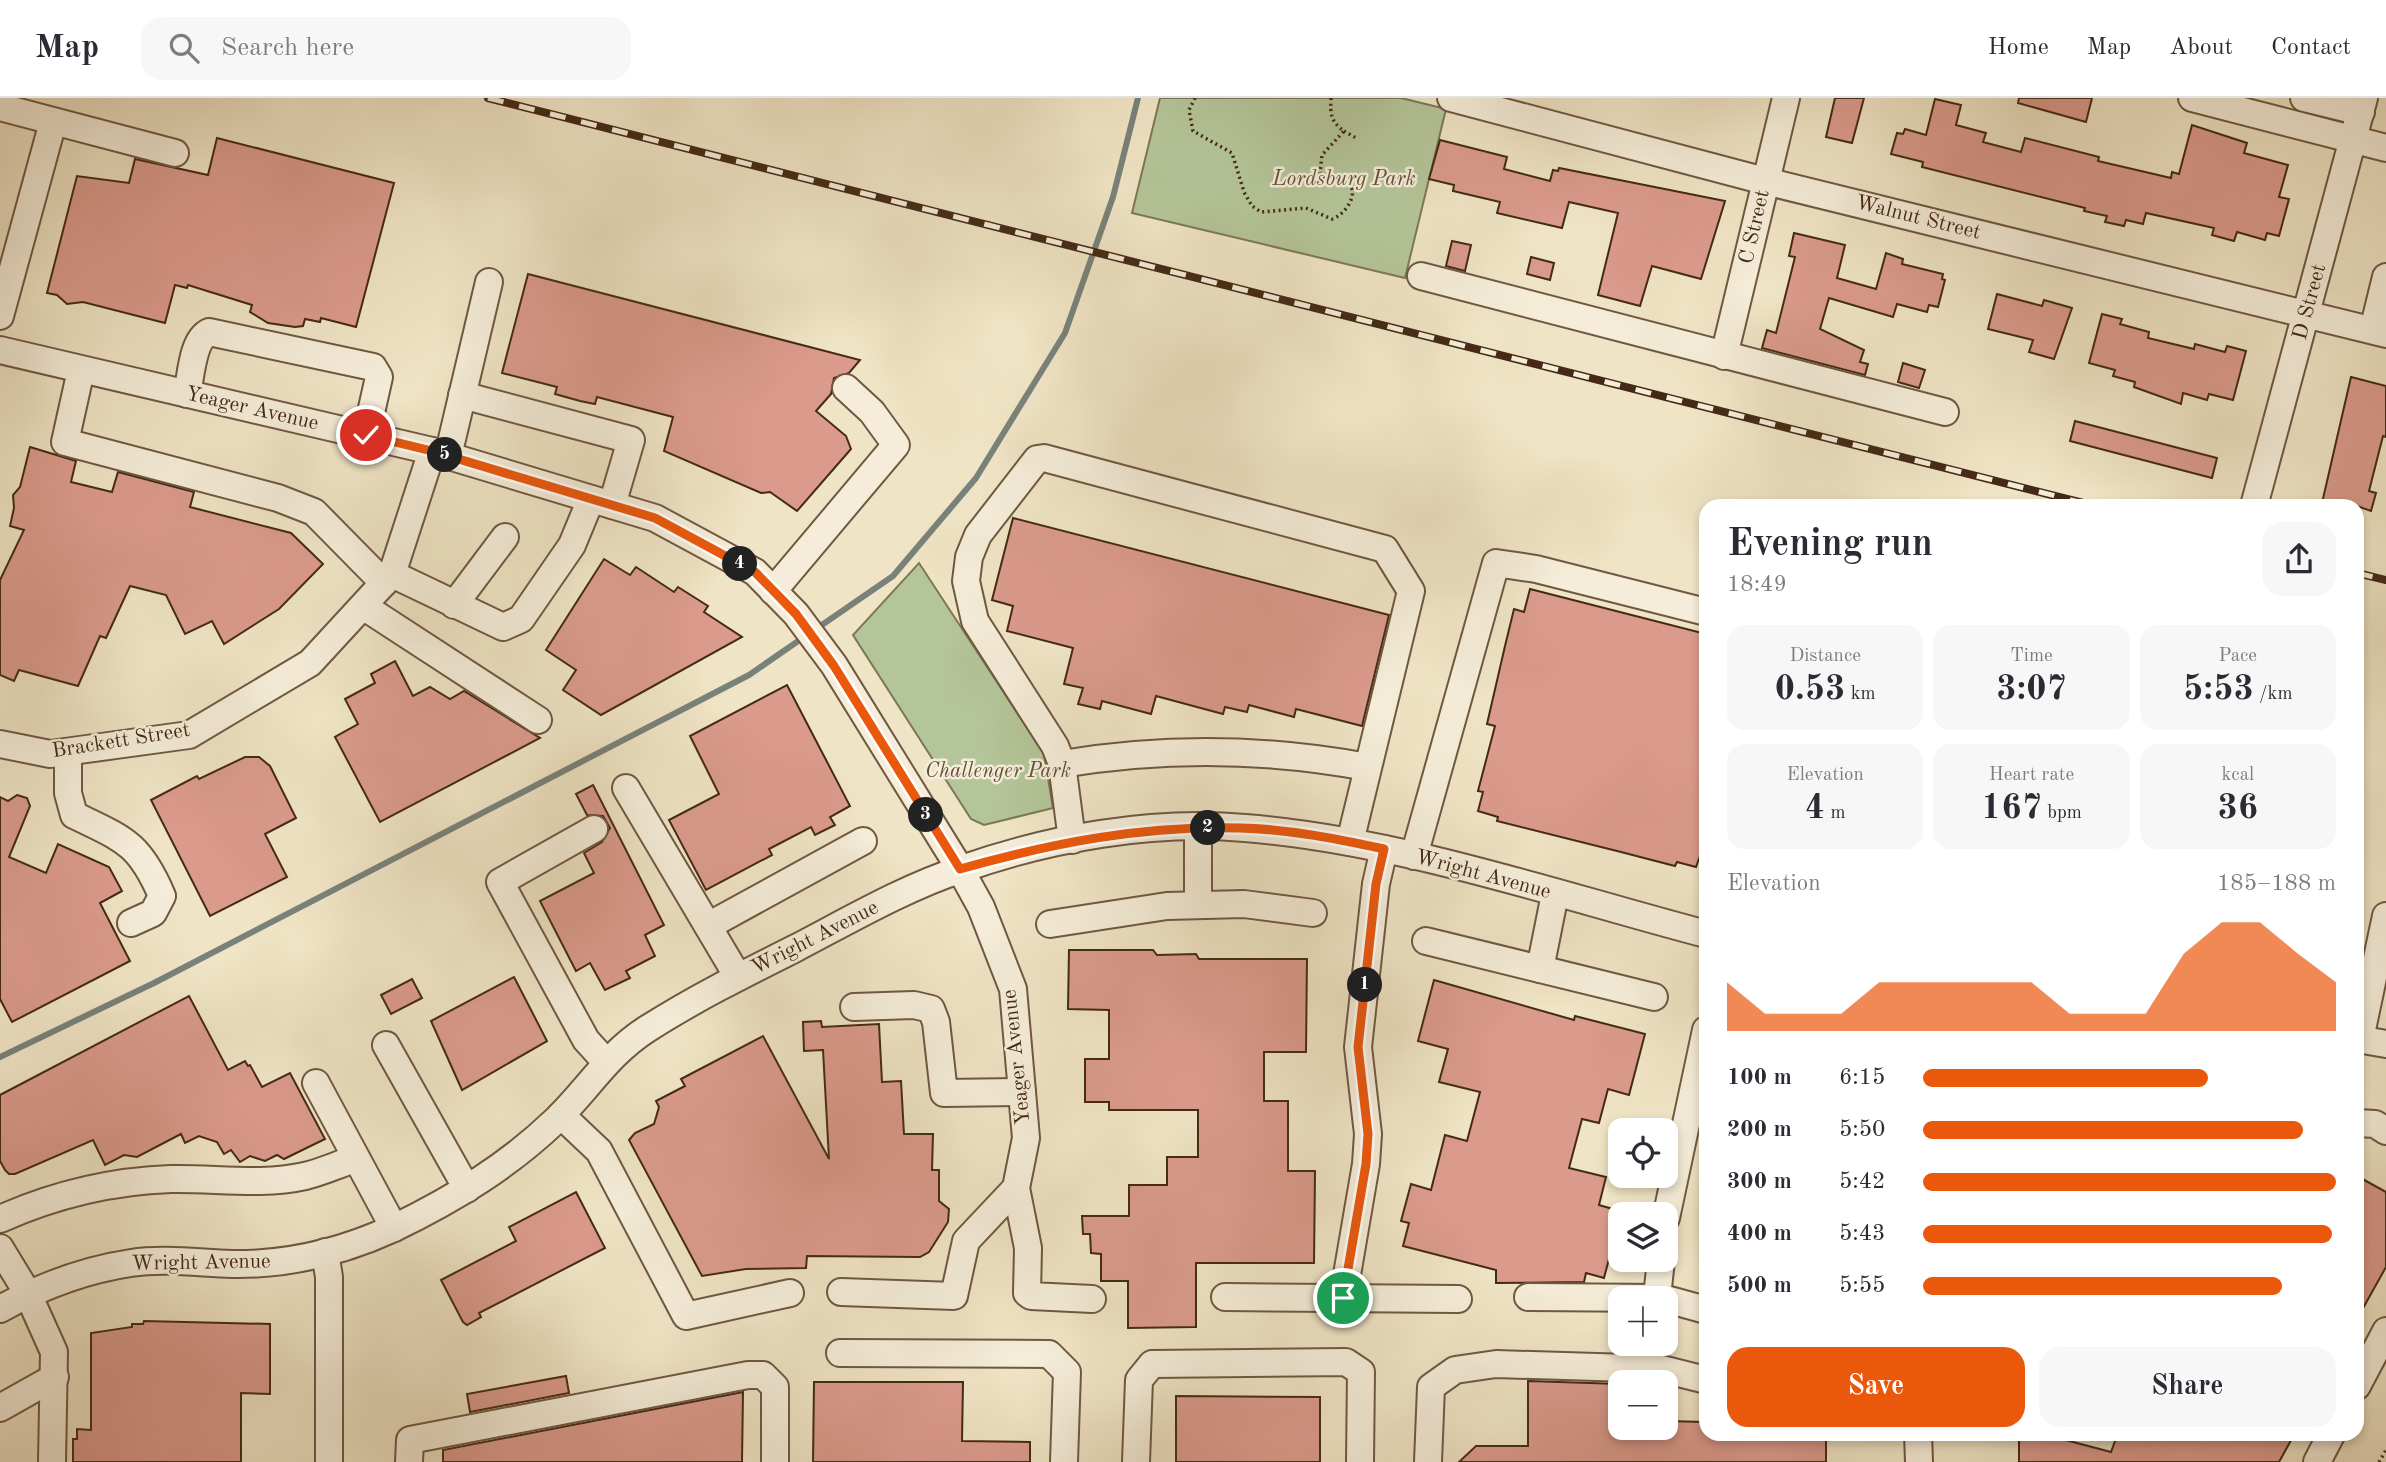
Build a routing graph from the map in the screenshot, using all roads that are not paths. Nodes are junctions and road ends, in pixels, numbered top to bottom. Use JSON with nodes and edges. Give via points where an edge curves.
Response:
{"nodes":[{"id":1,"x":1451,"y":98,"type":"edge"},
{"id":2,"x":1786,"y":98,"type":"edge"},
{"id":3,"x":2192,"y":98,"type":"edge"},
{"id":4,"x":2304,"y":98,"type":"edge"},
{"id":5,"x":2362,"y":105,"type":"edge"},
{"id":6,"x":0,"y":107,"type":"edge"},
{"id":7,"x":53,"y":122,"type":"junction"},
{"id":8,"x":2354,"y":140,"type":"junction"},
{"id":9,"x":2386,"y":148,"type":"edge"},
{"id":10,"x":175,"y":153,"type":"dead end"},
{"id":11,"x":1765,"y":181,"type":"junction"},
{"id":12,"x":1420,"y":276,"type":"dead end"},
{"id":13,"x":2386,"y":277,"type":"edge"},
{"id":14,"x":489,"y":282,"type":"dead end"},
{"id":15,"x":2308,"y":313,"type":"junction"},
{"id":16,"x":0,"y":316,"type":"edge"},
{"id":17,"x":2379,"y":332,"type":"edge"},
{"id":18,"x":1,"y":353,"type":"edge"},
{"id":19,"x":1724,"y":356,"type":"junction"},
{"id":20,"x":81,"y":370,"type":"junction"},
{"id":21,"x":846,"y":388,"type":"dead end"},
{"id":22,"x":187,"y":394,"type":"junction"},
{"id":23,"x":462,"y":395,"type":"junction"},
{"id":24,"x":1945,"y":412,"type":"dead end"},
{"id":25,"x":366,"y":435,"type":"junction"},
{"id":26,"x":440,"y":453,"type":"junction"},
{"id":27,"x":2256,"y":499,"type":"edge"},
{"id":28,"x":602,"y":502,"type":"junction"},
{"id":29,"x":505,"y":537,"type":"dead end"},
{"id":30,"x":388,"y":579,"type":"junction"},
{"id":31,"x":773,"y":591,"type":"junction"},
{"id":32,"x":363,"y":606,"type":"junction"},
{"id":33,"x":454,"y":606,"type":"junction"},
{"id":34,"x":1699,"y":610,"type":"edge"},
{"id":35,"x":538,"y":720,"type":"dead end"},
{"id":36,"x":0,"y":744,"type":"edge"},
{"id":37,"x":68,"y":752,"type":"junction"},
{"id":38,"x":1062,"y":764,"type":"junction"},
{"id":39,"x":1367,"y":767,"type":"junction"},
{"id":40,"x":626,"y":788,"type":"dead end"},
{"id":41,"x":1198,"y":828,"type":"junction"},
{"id":42,"x":594,"y":829,"type":"dead end"},
{"id":43,"x":1072,"y":840,"type":"junction"},
{"id":44,"x":863,"y":841,"type":"dead end"},
{"id":45,"x":1350,"y":842,"type":"junction"},
{"id":46,"x":1384,"y":849,"type":"junction"},
{"id":47,"x":1414,"y":856,"type":"junction"},
{"id":48,"x":960,"y":869,"type":"junction"},
{"id":49,"x":1555,"y":894,"type":"junction"},
{"id":50,"x":1198,"y":905,"type":"junction"},
{"id":51,"x":1313,"y":913,"type":"dead end"},
{"id":52,"x":2386,"y":916,"type":"edge"},
{"id":53,"x":131,"y":923,"type":"dead end"},
{"id":54,"x":1050,"y":924,"type":"dead end"},
{"id":55,"x":708,"y":926,"type":"junction"},
{"id":56,"x":1699,"y":932,"type":"edge"},
{"id":57,"x":1426,"y":941,"type":"dead end"},
{"id":58,"x":1540,"y":969,"type":"junction"},
{"id":59,"x":738,"y":977,"type":"junction"},
{"id":60,"x":1654,"y":997,"type":"dead end"},
{"id":61,"x":853,"y":1007,"type":"dead end"},
{"id":62,"x":2364,"y":1013,"type":"edge"},
{"id":63,"x":2364,"y":1040,"type":"edge"},
{"id":64,"x":2386,"y":1044,"type":"edge"},
{"id":65,"x":387,"y":1045,"type":"dead end"},
{"id":66,"x":606,"y":1062,"type":"junction"},
{"id":67,"x":1699,"y":1062,"type":"edge"},
{"id":68,"x":316,"y":1083,"type":"dead end"},
{"id":69,"x":1022,"y":1092,"type":"junction"},
{"id":70,"x":561,"y":1115,"type":"junction"},
{"id":71,"x":2364,"y":1123,"type":"edge"},
{"id":72,"x":2386,"y":1131,"type":"edge"},
{"id":73,"x":355,"y":1158,"type":"junction"},
{"id":74,"x":1016,"y":1188,"type":"junction"},
{"id":75,"x":467,"y":1189,"type":"junction"},
{"id":76,"x":1669,"y":1202,"type":"edge"},
{"id":77,"x":0,"y":1219,"type":"edge"},
{"id":78,"x":394,"y":1228,"type":"junction"},
{"id":79,"x":0,"y":1248,"type":"edge"},
{"id":80,"x":325,"y":1252,"type":"junction"},
{"id":81,"x":841,"y":1292,"type":"dead end"},
{"id":82,"x":790,"y":1293,"type":"dead end"},
{"id":83,"x":28,"y":1294,"type":"junction"},
{"id":84,"x":1225,"y":1297,"type":"dead end"},
{"id":85,"x":1528,"y":1297,"type":"dead end"},
{"id":86,"x":1092,"y":1298,"type":"dead end"},
{"id":87,"x":1343,"y":1298,"type":"junction"},
{"id":88,"x":1608,"y":1298,"type":"edge"},
{"id":89,"x":1458,"y":1299,"type":"dead end"},
{"id":90,"x":1678,"y":1302,"type":"edge"},
{"id":91,"x":1699,"y":1308,"type":"edge"},
{"id":92,"x":0,"y":1309,"type":"edge"},
{"id":93,"x":2386,"y":1331,"type":"edge"},
{"id":94,"x":840,"y":1353,"type":"dead end"},
{"id":95,"x":2364,"y":1373,"type":"edge"},
{"id":96,"x":55,"y":1377,"type":"junction"},
{"id":97,"x":1699,"y":1378,"type":"edge"},
{"id":98,"x":0,"y":1408,"type":"edge"},
{"id":99,"x":1918,"y":1441,"type":"edge"},
{"id":100,"x":2328,"y":1441,"type":"edge"},
{"id":101,"x":52,"y":1462,"type":"edge"},
{"id":102,"x":329,"y":1462,"type":"edge"},
{"id":103,"x":409,"y":1462,"type":"edge"},
{"id":104,"x":775,"y":1462,"type":"edge"},
{"id":105,"x":1064,"y":1462,"type":"edge"},
{"id":106,"x":1136,"y":1462,"type":"edge"},
{"id":107,"x":1360,"y":1462,"type":"edge"},
{"id":108,"x":1428,"y":1462,"type":"edge"},
{"id":109,"x":1919,"y":1462,"type":"edge"},
{"id":110,"x":2317,"y":1462,"type":"edge"}],
"edges":[{"from":1,"to":11,"type":"street","name":"Walnut Street"},
{"from":2,"to":11,"type":"street","name":"C Street"},
{"from":3,"to":8,"type":"street"},
{"from":4,"to":5,"type":"street"},
{"from":5,"to":8,"type":"street","name":"D Street"},
{"from":6,"to":7,"type":"street"},
{"from":7,"to":10,"type":"street"},
{"from":7,"to":16,"type":"street"},
{"from":8,"to":9,"type":"street"},
{"from":8,"to":15,"type":"street","name":"D Street"},
{"from":11,"to":15,"type":"street","name":"Walnut Street"},
{"from":11,"to":19,"type":"street","name":"C Street"},
{"from":12,"to":19,"type":"street"},
{"from":13,"to":17,"type":"street"},
{"from":14,"to":23,"type":"street","name":"Brackett Street"},
{"from":15,"to":17,"type":"street","name":"Walnut Street"},
{"from":15,"to":27,"type":"street","name":"D Street"},
{"from":18,"to":20,"type":"street","name":"Yeager Avenue"},
{"from":19,"to":24,"type":"street"},
{"from":20,"to":22,"type":"street","name":"Yeager Avenue"},
{"from":20,"to":30,"type":"street","via":[[65,442],[278,498],[314,512]]},
{"from":21,"to":31,"type":"street","via":[[872,412],[896,445]]},
{"from":22,"to":25,"type":"street","name":"Yeager Avenue"},
{"from":22,"to":25,"type":"street","via":[[198,343],[209,332],[373,367],[379,377]]},
{"from":23,"to":26,"type":"street","name":"Brackett Street"},
{"from":23,"to":28,"type":"street","via":[[631,440]]},
{"from":25,"to":26,"type":"street","name":"Yeager Avenue"},
{"from":26,"to":28,"type":"street","name":"Yeager Avenue"},
{"from":26,"to":30,"type":"street","name":"Brackett Street"},
{"from":28,"to":31,"type":"street","name":"Yeager Avenue","via":[[655,518],[755,572]]},
{"from":28,"to":33,"type":"street","via":[[521,620],[503,627]]},
{"from":29,"to":33,"type":"street"},
{"from":30,"to":32,"type":"street","name":"Brackett Street"},
{"from":30,"to":33,"type":"street"},
{"from":31,"to":48,"type":"street","name":"Yeager Avenue","via":[[825,654]]},
{"from":32,"to":35,"type":"street"},
{"from":32,"to":37,"type":"street","name":"Brackett Street","via":[[310,663],[189,735]]},
{"from":34,"to":47,"type":"street","via":[[1536,569],[1496,564]]},
{"from":36,"to":37,"type":"street","name":"Brackett Street","via":[[50,754]]},
{"from":37,"to":53,"type":"street","via":[[68,793],[74,816],[129,842],[152,871],[162,896],[153,914]]},
{"from":38,"to":39,"type":"street","via":[[1151,752],[1209,750],[1316,757]]},
{"from":38,"to":39,"type":"street","via":[[975,621],[966,581],[978,535],[1037,459],[1044,458],[1385,549],[1411,591]]},
{"from":38,"to":43,"type":"street"},
{"from":39,"to":45,"type":"street"},
{"from":40,"to":55,"type":"street"},
{"from":41,"to":43,"type":"street","name":"Wright Avenue"},
{"from":41,"to":45,"type":"street","name":"Wright Avenue","via":[[1242,828]]},
{"from":41,"to":50,"type":"street"},
{"from":42,"to":66,"type":"street","via":[[500,882],[586,1040]]},
{"from":43,"to":48,"type":"street","name":"Wright Avenue"},
{"from":44,"to":55,"type":"street"},
{"from":45,"to":46,"type":"street","name":"Wright Avenue"},
{"from":46,"to":47,"type":"street","name":"Wright Avenue"},
{"from":46,"to":87,"type":"street","via":[[1358,1047],[1368,1134]]},
{"from":47,"to":49,"type":"street","name":"Wright Avenue"},
{"from":48,"to":59,"type":"street","name":"Wright Avenue"},
{"from":48,"to":69,"type":"street","name":"Yeager Avenue","via":[[981,907],[1013,989]]},
{"from":49,"to":56,"type":"street","name":"Wright Avenue"},
{"from":49,"to":58,"type":"street"},
{"from":50,"to":51,"type":"street","via":[[1244,904]]},
{"from":50,"to":54,"type":"street","via":[[1167,905]]},
{"from":52,"to":62,"type":"street"},
{"from":55,"to":59,"type":"street"},
{"from":57,"to":58,"type":"street"},
{"from":58,"to":60,"type":"street"},
{"from":59,"to":66,"type":"street","name":"Wright Avenue","via":[[640,1033]]},
{"from":61,"to":69,"type":"street","via":[[914,1005],[931,1009],[944,1093]]},
{"from":63,"to":64,"type":"street"},
{"from":65,"to":75,"type":"street"},
{"from":66,"to":70,"type":"street","name":"Wright Avenue"},
{"from":67,"to":76,"type":"street"},
{"from":68,"to":73,"type":"street"},
{"from":69,"to":74,"type":"street","name":"Yeager Avenue","via":[[1026,1138]]},
{"from":70,"to":75,"type":"street","name":"Wright Avenue","via":[[521,1153]]},
{"from":70,"to":82,"type":"street","via":[[599,1151],[686,1316]]},
{"from":71,"to":72,"type":"street"},
{"from":73,"to":77,"type":"street","via":[[286,1179],[117,1184],[72,1192]]},
{"from":73,"to":78,"type":"street"},
{"from":74,"to":81,"type":"street","via":[[966,1241],[954,1296]]},
{"from":74,"to":86,"type":"street","via":[[1028,1248],[1027,1293]]},
{"from":75,"to":78,"type":"street","name":"Wright Avenue"},
{"from":78,"to":80,"type":"street","name":"Wright Avenue"},
{"from":79,"to":83,"type":"street"},
{"from":80,"to":83,"type":"street","name":"Wright Avenue","via":[[267,1263],[134,1262],[75,1275]]},
{"from":80,"to":102,"type":"street","via":[[329,1277]]},
{"from":83,"to":92,"type":"street","name":"Wright Avenue"},
{"from":83,"to":96,"type":"street","via":[[54,1352]]},
{"from":84,"to":87,"type":"street"},
{"from":85,"to":88,"type":"street"},
{"from":87,"to":89,"type":"street"},
{"from":90,"to":91,"type":"street"},
{"from":93,"to":95,"type":"street"},
{"from":94,"to":105,"type":"street","via":[[1049,1354],[1067,1373]]},
{"from":96,"to":98,"type":"street"},
{"from":96,"to":101,"type":"street"},
{"from":97,"to":108,"type":"street","via":[[1662,1369],[1496,1364],[1455,1370],[1432,1387]]},
{"from":99,"to":109,"type":"street"},
{"from":100,"to":110,"type":"street"},
{"from":103,"to":104,"type":"street","via":[[410,1440],[763,1375],[775,1387]]},
{"from":106,"to":107,"type":"street","via":[[1139,1380],[1152,1364],[1346,1362],[1361,1372]]}]}
